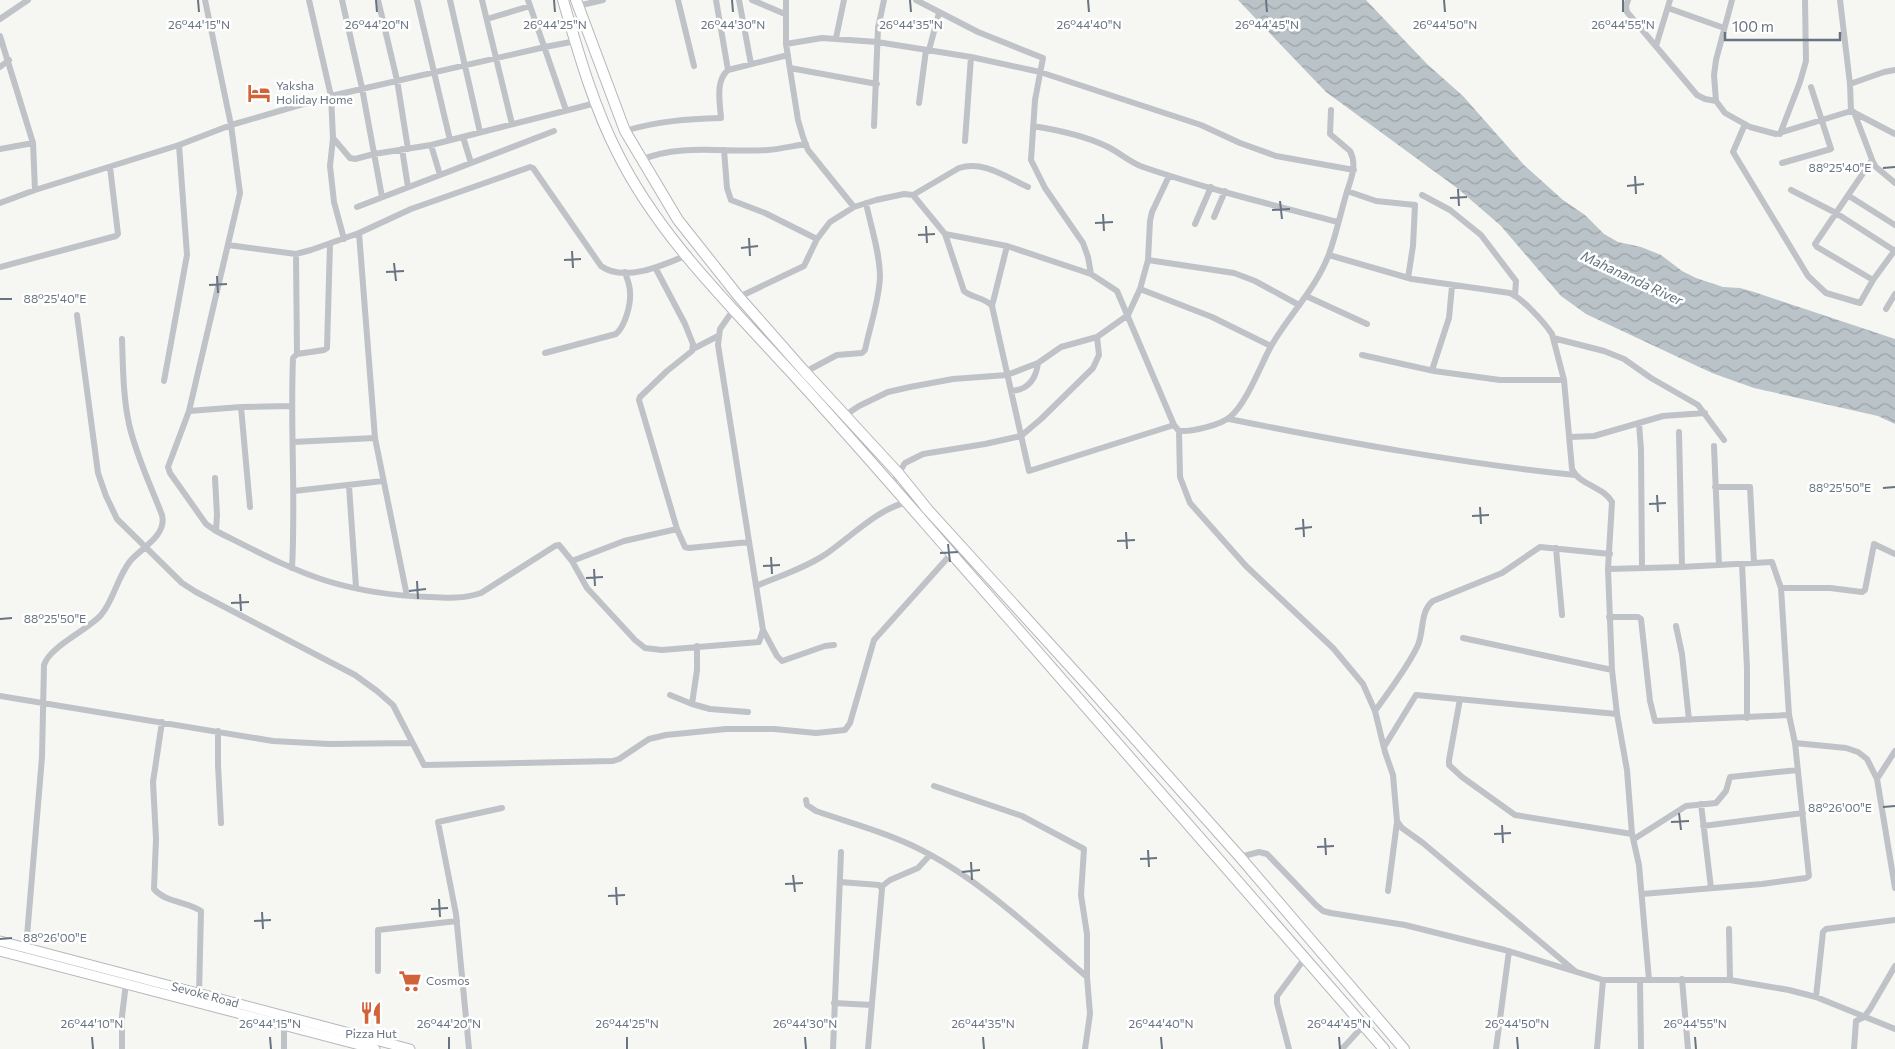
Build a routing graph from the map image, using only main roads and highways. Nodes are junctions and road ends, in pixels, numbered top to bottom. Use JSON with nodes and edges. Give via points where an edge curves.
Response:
{"nodes":[{"id":1,"x":563,"y":0,"type":"edge"},
{"id":2,"x":577,"y":3,"type":"edge"},
{"id":3,"x":0,"y":941,"type":"edge"},
{"id":4,"x":0,"y":951,"type":"edge"},
{"id":5,"x":126,"y":979,"type":"junction"},
{"id":6,"x":284,"y":1021,"type":"junction"},
{"id":7,"x":374,"y":1049,"type":"edge"},
{"id":8,"x":410,"y":1049,"type":"edge"},
{"id":9,"x":1384,"y":1049,"type":"edge"},
{"id":10,"x":1404,"y":1049,"type":"edge"}],
"edges":[{"from":1,"to":9,"type":"highway","via":[[596,103],[616,151],[658,218],[734,309],[892,484]]},
{"from":2,"to":10,"type":"highway","via":[[625,131],[678,220],[739,297],[1240,857]]},
{"from":3,"to":5,"type":"main road","name":"Sevoke Road"},
{"from":4,"to":5,"type":"main road","name":"Sevoke Road"},
{"from":5,"to":6,"type":"main road","name":"Sevoke Road"},
{"from":5,"to":6,"type":"main road","name":"Sevoke Road","via":[[199,994]]},
{"from":6,"to":7,"type":"main road","name":"Sevoke Road"},
{"from":6,"to":8,"type":"main road","name":"Sevoke Road"}]}
